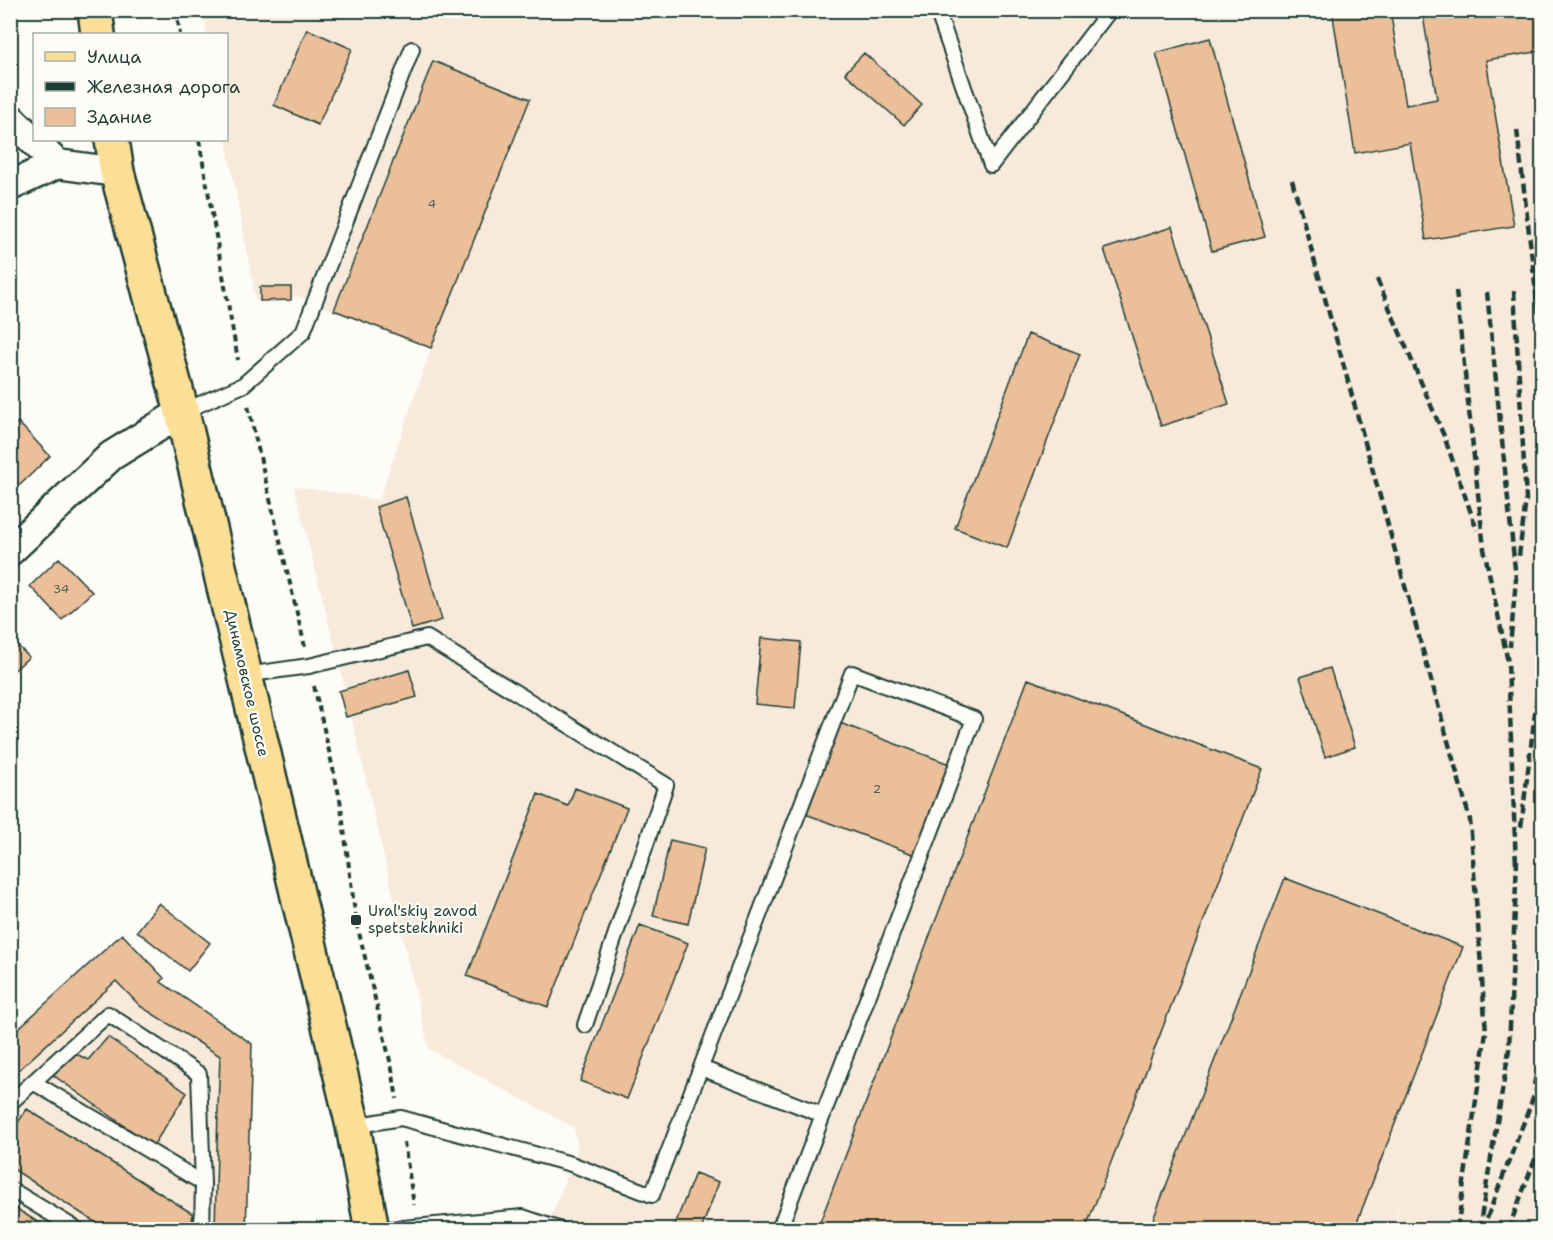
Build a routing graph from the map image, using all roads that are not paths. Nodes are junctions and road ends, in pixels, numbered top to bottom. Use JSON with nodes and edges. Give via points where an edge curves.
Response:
{"nodes":[{"id":1,"x":95,"y":10,"type":"edge"},
{"id":2,"x":937,"y":10,"type":"edge"},
{"id":3,"x":1110,"y":10,"type":"edge"},
{"id":4,"x":98,"y":33,"type":"edge"},
{"id":5,"x":412,"y":49,"type":"dead end"},
{"id":6,"x":10,"y":118,"type":"edge"},
{"id":7,"x":33,"y":141,"type":"edge"},
{"id":8,"x":34,"y":141,"type":"edge"},
{"id":9,"x":112,"y":141,"type":"edge"},
{"id":10,"x":57,"y":164,"type":"junction"},
{"id":11,"x":117,"y":172,"type":"junction"},
{"id":12,"x":10,"y":186,"type":"edge"},
{"id":13,"x":182,"y":412,"type":"junction"},
{"id":14,"x":10,"y":551,"type":"edge"},
{"id":15,"x":245,"y":675,"type":"junction"},
{"id":16,"x":585,"y":1025,"type":"dead end"},
{"id":17,"x":701,"y":1068,"type":"junction"},
{"id":18,"x":33,"y":1082,"type":"junction"},
{"id":19,"x":10,"y":1103,"type":"edge"},
{"id":20,"x":823,"y":1115,"type":"junction"},
{"id":21,"x":353,"y":1126,"type":"junction"},
{"id":22,"x":203,"y":1183,"type":"junction"},
{"id":23,"x":10,"y":1188,"type":"edge"},
{"id":24,"x":78,"y":1230,"type":"edge"},
{"id":25,"x":202,"y":1230,"type":"edge"},
{"id":26,"x":372,"y":1230,"type":"edge"},
{"id":27,"x":381,"y":1230,"type":"edge"},
{"id":28,"x":561,"y":1230,"type":"edge"},
{"id":29,"x":778,"y":1230,"type":"edge"}],
"edges":[{"from":1,"to":4,"type":"main road"},
{"from":2,"to":3,"type":"lane","via":[[991,165]]},
{"from":5,"to":13,"type":"lane","via":[[303,332],[243,385]]},
{"from":6,"to":7,"type":"street"},
{"from":8,"to":10,"type":"street"},
{"from":9,"to":11,"type":"main road","name":"Динамовское шоссе"},
{"from":10,"to":11,"type":"street"},
{"from":10,"to":12,"type":"street"},
{"from":11,"to":13,"type":"main road","name":"Динамовское шоссе"},
{"from":13,"to":14,"type":"street","via":[[111,456]]},
{"from":13,"to":15,"type":"main road","name":"Динамовское шоссе"},
{"from":15,"to":16,"type":"lane","via":[[309,666],[427,638],[666,785]]},
{"from":15,"to":21,"type":"main road","name":"Динамовское шоссе"},
{"from":17,"to":20,"type":"lane"},
{"from":17,"to":20,"type":"lane","via":[[852,673],[974,719]]},
{"from":17,"to":21,"type":"lane","via":[[652,1195],[571,1164],[400,1118]]},
{"from":18,"to":19,"type":"lane"},
{"from":18,"to":22,"type":"lane"},
{"from":18,"to":22,"type":"lane","via":[[108,1014],[199,1074]]},
{"from":20,"to":29,"type":"lane"},
{"from":21,"to":26,"type":"main road","name":"Динамовское шоссе"},
{"from":22,"to":25,"type":"lane"},
{"from":23,"to":24,"type":"lane"},
{"from":27,"to":28,"type":"lane","via":[[523,1217]]}]}
